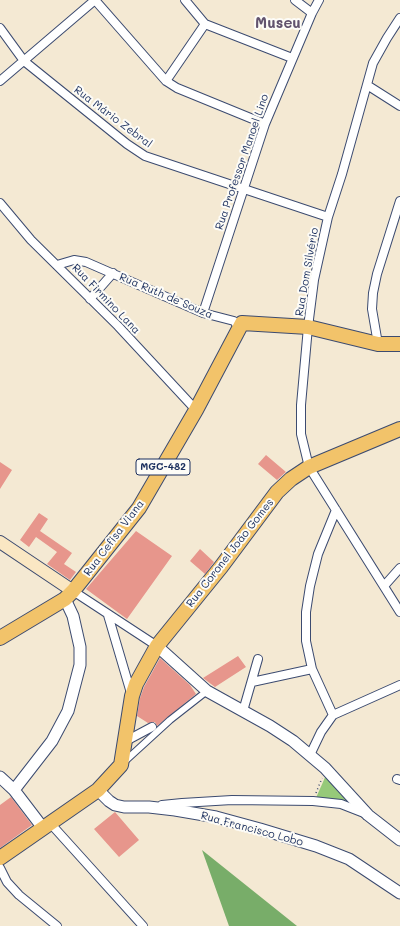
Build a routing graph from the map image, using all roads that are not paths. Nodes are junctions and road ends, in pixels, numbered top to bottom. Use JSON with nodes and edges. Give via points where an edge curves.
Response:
{"nodes":[{"id":1,"x":95,"y":0,"type":"edge"},
{"id":2,"x":185,"y":0,"type":"edge"},
{"id":3,"x":295,"y":0,"type":"edge"},
{"id":4,"x":320,"y":0,"type":"edge"},
{"id":5,"x":312,"y":14,"type":"junction"},
{"id":6,"x":400,"y":18,"type":"edge"},
{"id":7,"x":205,"y":24,"type":"junction"},
{"id":8,"x":0,"y":28,"type":"edge"},
{"id":9,"x":292,"y":58,"type":"junction"},
{"id":10,"x":24,"y":61,"type":"junction"},
{"id":11,"x":0,"y":80,"type":"edge"},
{"id":12,"x":166,"y":81,"type":"junction"},
{"id":13,"x":367,"y":85,"type":"junction"},
{"id":14,"x":400,"y":106,"type":"edge"},
{"id":15,"x":265,"y":124,"type":"junction"},
{"id":16,"x":243,"y":190,"type":"junction"},
{"id":17,"x":0,"y":203,"type":"edge"},
{"id":18,"x":399,"y":206,"type":"edge"},
{"id":19,"x":328,"y":218,"type":"junction"},
{"id":20,"x":57,"y":265,"type":"junction"},
{"id":21,"x":113,"y":273,"type":"junction"},
{"id":22,"x":90,"y":299,"type":"junction"},
{"id":23,"x":203,"y":313,"type":"junction"},
{"id":24,"x":241,"y":325,"type":"junction"},
{"id":25,"x":308,"y":327,"type":"junction"},
{"id":26,"x":378,"y":344,"type":"junction"},
{"id":27,"x":400,"y":344,"type":"edge"},
{"id":28,"x":196,"y":410,"type":"junction"},
{"id":29,"x":400,"y":430,"type":"edge"},
{"id":30,"x":309,"y":467,"type":"junction"},
{"id":31,"x":336,"y":510,"type":"junction"},
{"id":32,"x":0,"y":542,"type":"edge"},
{"id":33,"x":400,"y":568,"type":"edge"},
{"id":34,"x":384,"y":586,"type":"junction"},
{"id":35,"x":68,"y":593,"type":"junction"},
{"id":36,"x":400,"y":612,"type":"edge"},
{"id":37,"x":108,"y":615,"type":"junction"},
{"id":38,"x":0,"y":638,"type":"edge"},
{"id":39,"x":156,"y":646,"type":"junction"},
{"id":40,"x":258,"y":660,"type":"dead end"},
{"id":41,"x":312,"y":669,"type":"junction"},
{"id":42,"x":252,"y":682,"type":"junction"},
{"id":43,"x":400,"y":685,"type":"edge"},
{"id":44,"x":207,"y":691,"type":"junction"},
{"id":45,"x":132,"y":696,"type":"junction"},
{"id":46,"x":243,"y":711,"type":"junction"},
{"id":47,"x":333,"y":716,"type":"junction"},
{"id":48,"x":152,"y":727,"type":"dead end"},
{"id":49,"x":124,"y":742,"type":"junction"},
{"id":50,"x":310,"y":755,"type":"junction"},
{"id":51,"x":121,"y":764,"type":"junction"},
{"id":52,"x":0,"y":776,"type":"edge"},
{"id":53,"x":14,"y":790,"type":"junction"},
{"id":54,"x":98,"y":790,"type":"junction"},
{"id":55,"x":347,"y":792,"type":"junction"},
{"id":56,"x":341,"y":804,"type":"junction"},
{"id":57,"x":150,"y":807,"type":"junction"},
{"id":58,"x":368,"y":814,"type":"junction"},
{"id":59,"x":47,"y":826,"type":"junction"},
{"id":60,"x":400,"y":840,"type":"edge"},
{"id":61,"x":0,"y":858,"type":"edge"},
{"id":62,"x":0,"y":868,"type":"edge"},
{"id":63,"x":400,"y":893,"type":"edge"},
{"id":64,"x":57,"y":926,"type":"edge"},
{"id":65,"x":143,"y":926,"type":"edge"}],
"edges":[{"from":1,"to":10,"type":"street"},
{"from":1,"to":12,"type":"street"},
{"from":2,"to":7,"type":"street"},
{"from":3,"to":5,"type":"street"},
{"from":4,"to":5,"type":"street","name":"Rua Professor Manoel Lino"},
{"from":5,"to":9,"type":"street","name":"Rua Professor Manoel Lino"},
{"from":6,"to":13,"type":"street","name":"Rua Dom Silvério","via":[[373,63]]},
{"from":7,"to":9,"type":"street"},
{"from":7,"to":12,"type":"street"},
{"from":8,"to":10,"type":"street","name":"Rua Mário Zebral"},
{"from":9,"to":15,"type":"street","name":"Rua Professor Manoel Lino"},
{"from":10,"to":11,"type":"street"},
{"from":10,"to":16,"type":"street","name":"Rua Mário Zebral","via":[[144,156]]},
{"from":12,"to":15,"type":"street","via":[[177,88]]},
{"from":13,"to":14,"type":"street"},
{"from":13,"to":19,"type":"street","name":"Rua Dom Silvério"},
{"from":15,"to":16,"type":"street","name":"Rua Professor Manoel Lino"},
{"from":16,"to":19,"type":"street","name":"Rua Mário Zebral"},
{"from":16,"to":23,"type":"street","name":"Rua Professor Manoel Lino"},
{"from":17,"to":20,"type":"street","name":"Rua Firmino Lana","via":[[31,240]]},
{"from":18,"to":26,"type":"street","via":[[373,293],[372,309]]},
{"from":19,"to":25,"type":"street","name":"Rua Dom Silvério","via":[[314,280]]},
{"from":20,"to":21,"type":"street","name":"Rua Ruth de Souza","via":[[74,260]]},
{"from":20,"to":22,"type":"street","name":"Rua Firmino Lana"},
{"from":21,"to":22,"type":"street","name":"Rua Ruth de Souza"},
{"from":21,"to":23,"type":"street","name":"Rua Ruth de Souza"},
{"from":22,"to":28,"type":"street","name":"Rua Firmino Lana"},
{"from":23,"to":24,"type":"street","name":"Rua Ruth de Souza"},
{"from":24,"to":25,"type":"highway","name":"Rua Ruth de Souza"},
{"from":24,"to":28,"type":"highway","name":"Rua Cefisa Viana","number":"MGC-482"},
{"from":25,"to":26,"type":"highway","name":"Rua Ruth de Souza"},
{"from":25,"to":30,"type":"street","name":"Rua Dom Silvério","via":[[300,405],[301,434]]},
{"from":26,"to":27,"type":"highway","name":"Rua Ruth de Souza"},
{"from":28,"to":35,"type":"highway","name":"Rua Cefisa Viana","number":"MGC-482","via":[[139,508]]},
{"from":29,"to":30,"type":"highway","name":"Rua Coronel João Gomes"},
{"from":30,"to":31,"type":"street","name":"Rua Dom Silvério"},
{"from":30,"to":39,"type":"highway","name":"Rua Coronel João Gomes","via":[[277,492],[221,567]]},
{"from":31,"to":34,"type":"street","name":"Rua Dom Silvério"},
{"from":31,"to":41,"type":"street","via":[[318,554],[306,612],[306,640]]},
{"from":32,"to":35,"type":"main road"},
{"from":33,"to":34,"type":"street"},
{"from":34,"to":36,"type":"street","name":"Rua Dom Silvério"},
{"from":35,"to":37,"type":"street"},
{"from":35,"to":38,"type":"highway","name":"Rua Cefisa Viana","number":"MGC-482"},
{"from":35,"to":53,"type":"street","via":[[80,646],[80,666],[68,712],[52,741]]},
{"from":37,"to":39,"type":"street"},
{"from":37,"to":45,"type":"street"},
{"from":39,"to":44,"type":"street"},
{"from":39,"to":45,"type":"highway","name":"Rua Coronel João Gomes"},
{"from":40,"to":42,"type":"street"},
{"from":41,"to":42,"type":"street"},
{"from":41,"to":47,"type":"street"},
{"from":42,"to":46,"type":"street"},
{"from":43,"to":47,"type":"street"},
{"from":44,"to":46,"type":"street"},
{"from":44,"to":51,"type":"street"},
{"from":45,"to":49,"type":"highway","name":"Rua Coronel João Gomes"},
{"from":46,"to":50,"type":"street","via":[[294,741]]},
{"from":47,"to":50,"type":"street","via":[[321,732]]},
{"from":48,"to":49,"type":"street"},
{"from":49,"to":51,"type":"highway","name":"Rua Coronel João Gomes"},
{"from":50,"to":55,"type":"street"},
{"from":51,"to":54,"type":"highway"},
{"from":52,"to":53,"type":"street"},
{"from":53,"to":59,"type":"street"},
{"from":54,"to":57,"type":"street","name":"Rua Francisco Lobo","via":[[115,805]]},
{"from":54,"to":59,"type":"highway"},
{"from":55,"to":56,"type":"street"},
{"from":55,"to":58,"type":"street"},
{"from":56,"to":57,"type":"street","via":[[232,800]]},
{"from":56,"to":58,"type":"street"},
{"from":57,"to":63,"type":"street","name":"Rua Francisco Lobo","via":[[216,817],[316,846],[349,860]]},
{"from":58,"to":60,"type":"street"},
{"from":59,"to":61,"type":"highway"},
{"from":59,"to":65,"type":"street"},
{"from":62,"to":64,"type":"street","via":[[7,882],[19,895]]}]}
